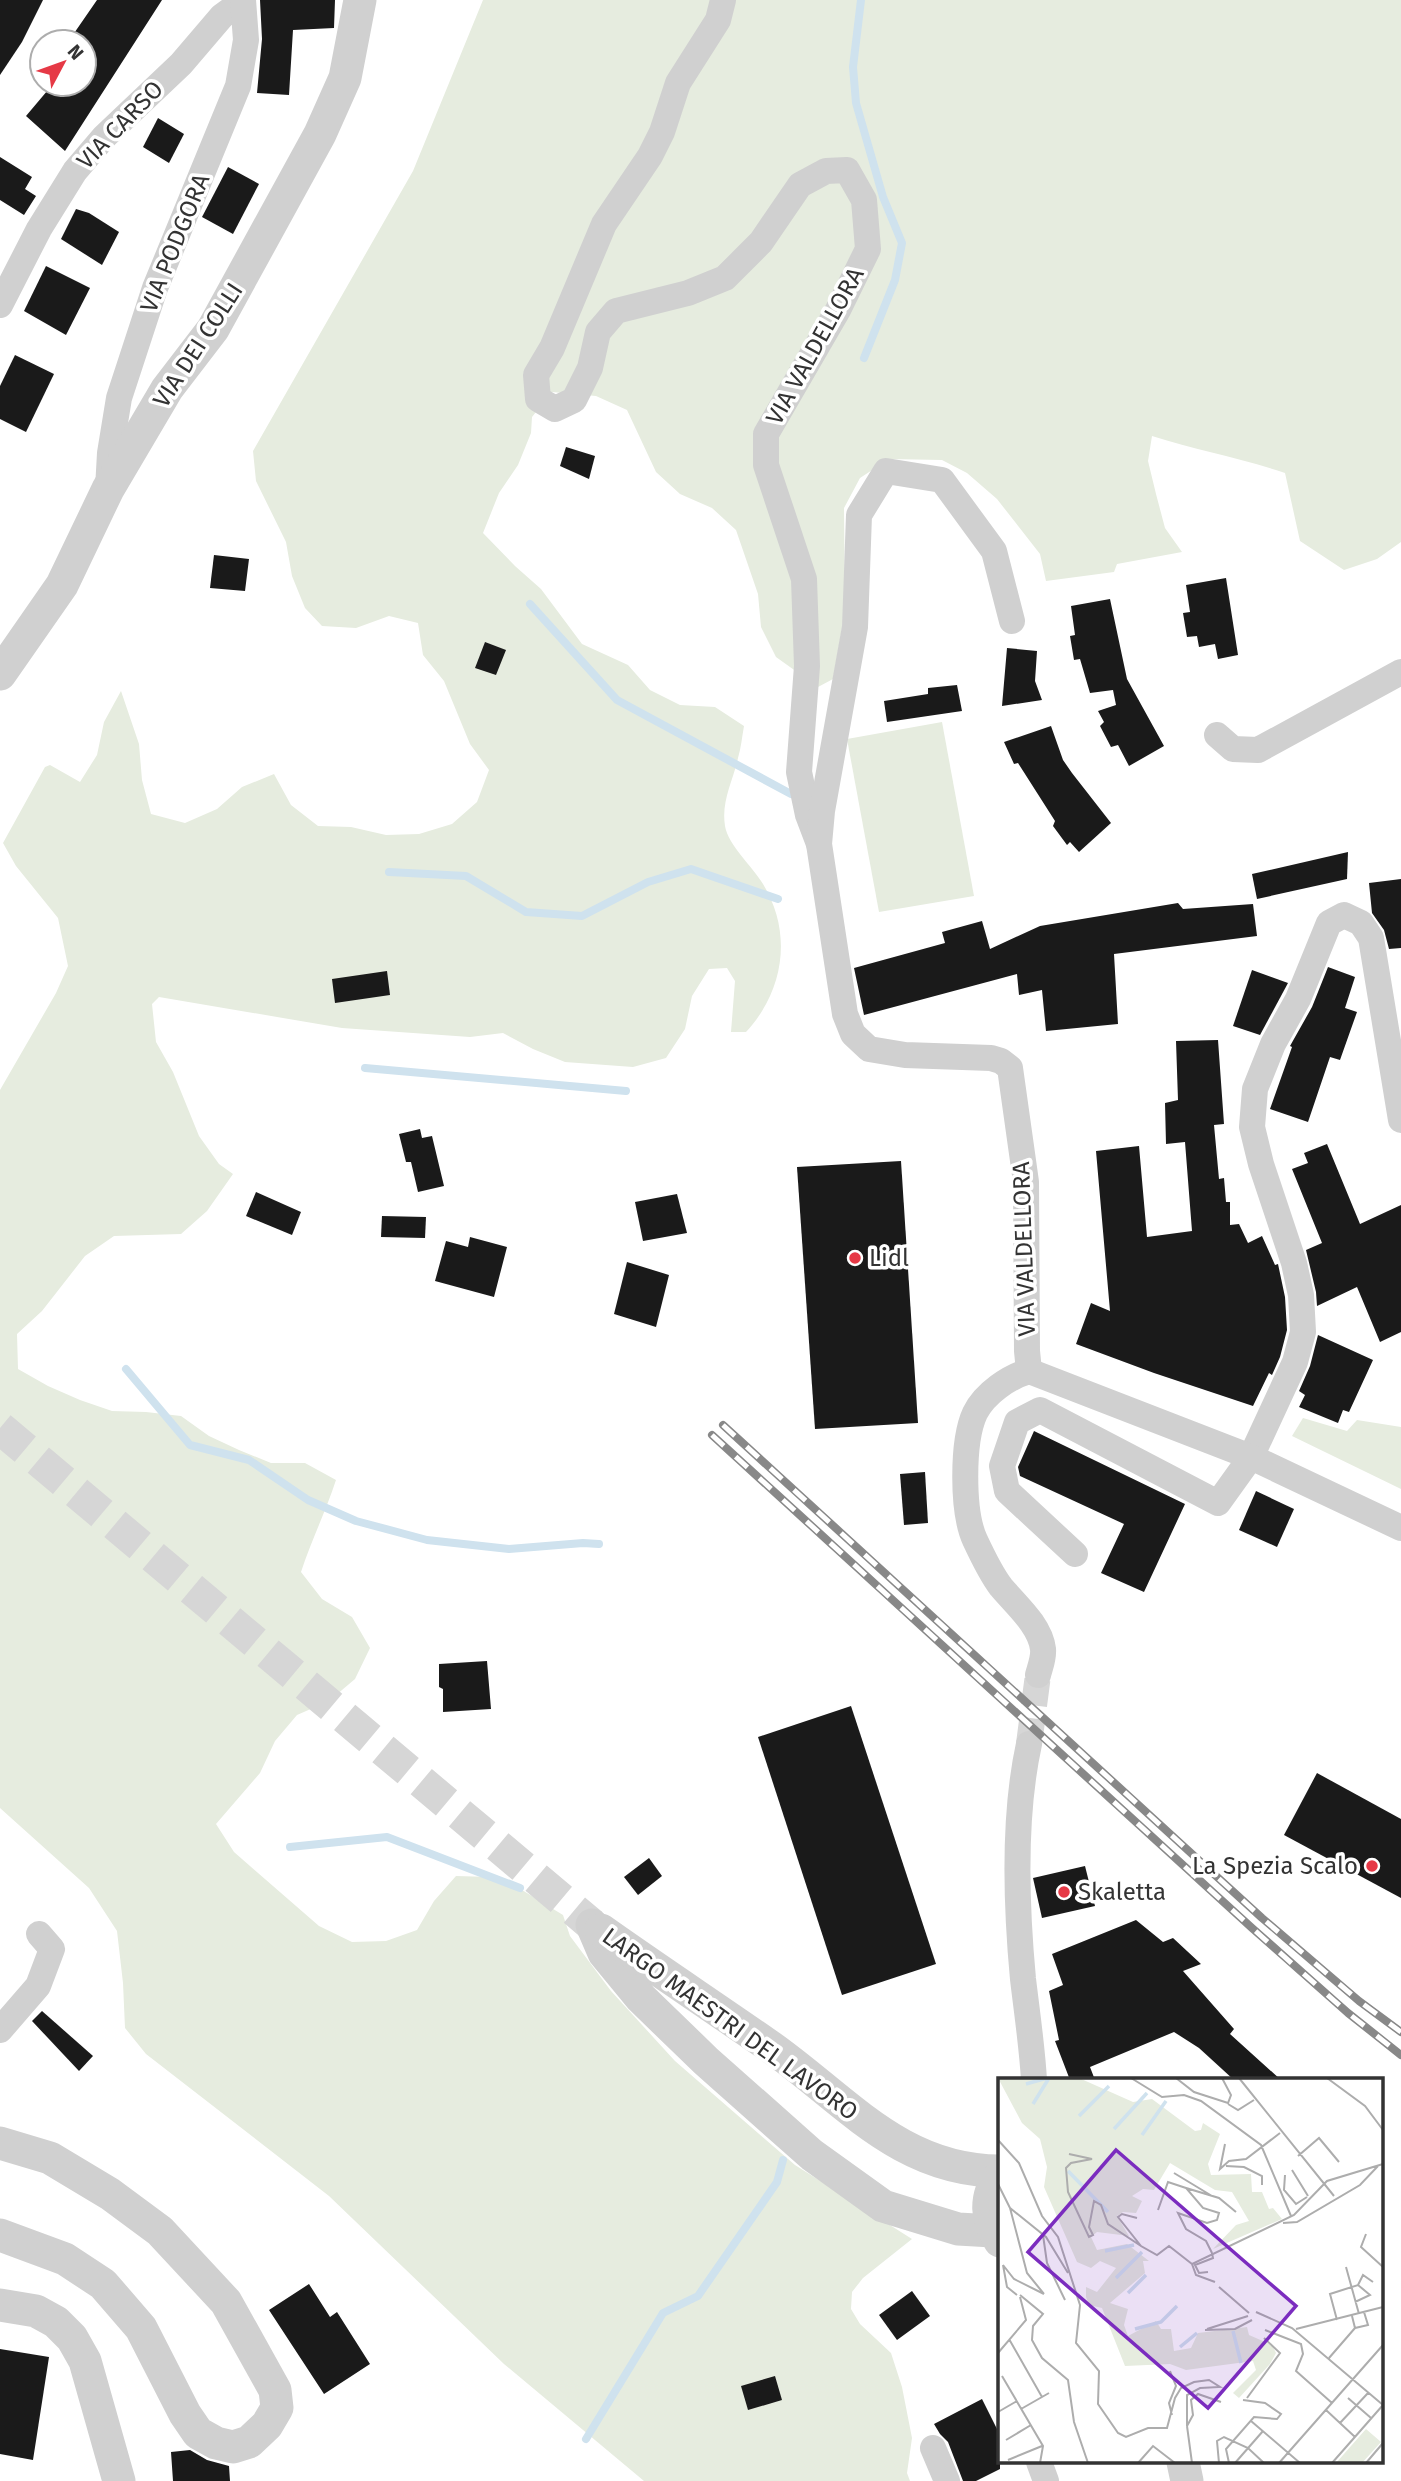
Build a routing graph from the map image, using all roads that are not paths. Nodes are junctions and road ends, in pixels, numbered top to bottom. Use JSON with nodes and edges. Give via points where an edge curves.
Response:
{"nodes":[{"id":1,"x":243,"y":0,"type":"edge"},
{"id":2,"x":360,"y":0,"type":"edge"},
{"id":3,"x":723,"y":0,"type":"edge"},
{"id":4,"x":0,"y":305,"type":"edge"},
{"id":5,"x":108,"y":489,"type":"junction"},
{"id":6,"x":1012,"y":621,"type":"dead end"},
{"id":7,"x":1401,"y":672,"type":"edge"},
{"id":8,"x":0,"y":674,"type":"edge"},
{"id":9,"x":1217,"y":735,"type":"dead end"},
{"id":10,"x":819,"y":844,"type":"junction"},
{"id":11,"x":1401,"y":1120,"type":"edge"},
{"id":12,"x":1029,"y":1371,"type":"junction"},
{"id":13,"x":1251,"y":1457,"type":"junction"},
{"id":14,"x":1401,"y":1528,"type":"edge"},
{"id":15,"x":1075,"y":1554,"type":"dead end"},
{"id":16,"x":1038,"y":1675,"type":"tunnel mouth"},
{"id":17,"x":1029,"y":1744,"type":"tunnel mouth"},
{"id":18,"x":39,"y":1934,"type":"dead end"},
{"id":19,"x":0,"y":2030,"type":"edge"},
{"id":20,"x":1036,"y":2074,"type":"edge"},
{"id":21,"x":0,"y":2143,"type":"edge"},
{"id":22,"x":998,"y":2174,"type":"edge"},
{"id":23,"x":998,"y":2179,"type":"edge"},
{"id":24,"x":0,"y":2235,"type":"edge"},
{"id":25,"x":997,"y":2236,"type":"edge"},
{"id":26,"x":0,"y":2305,"type":"edge"},
{"id":27,"x":933,"y":2448,"type":"dead end"},
{"id":28,"x":1040,"y":2464,"type":"edge"},
{"id":29,"x":119,"y":2481,"type":"edge"},
{"id":30,"x":947,"y":2481,"type":"edge"},
{"id":31,"x":1046,"y":2481,"type":"edge"}],
"edges":[{"from":1,"to":4,"type":"street","name":"VIA CARSO","via":[[104,136],[75,171],[38,229]]},
{"from":1,"to":5,"type":"street","name":"VIA PODGORA","via":[[246,40],[238,86],[155,288],[123,385]]},
{"from":2,"to":5,"type":"street","name":"VIA DEI COLLI","via":[[345,78],[320,134],[213,329],[167,389]]},
{"from":3,"to":10,"type":"street","name":"VIA VALDELLORA","via":[[718,20],[678,83],[650,156],[604,224],[552,348],[536,375],[538,399],[555,409],[574,400],[590,368],[597,332],[616,311],[688,293],[725,278],[761,242],[800,185],[826,171],[847,170],[864,200],[867,248],[838,310],[766,434],[766,466],[804,579],[807,666],[799,772]]},
{"from":5,"to":8,"type":"street","name":"VIA DEI COLLI","via":[[62,585]]},
{"from":6,"to":10,"type":"street","name":"VIA VALDELLORA","via":[[994,551],[942,480],[886,471],[859,515],[855,627]]},
{"from":7,"to":9,"type":"street","via":[[1258,750],[1233,749]]},
{"from":10,"to":12,"type":"street","name":"VIA VALDELLORA","via":[[845,1014],[853,1034],[869,1049],[991,1058],[1010,1068],[1026,1182]]},
{"from":11,"to":13,"type":"street","via":[[1371,938],[1361,923],[1339,916],[1329,923],[1255,1088],[1252,1126],[1294,1264],[1303,1332],[1295,1362]]},
{"from":12,"to":13,"type":"street","name":"VIA VALDELLORA"},
{"from":12,"to":16,"type":"street","name":"VIA VALDELLORA","via":[[998,1387],[975,1412],[965,1457],[965,1485],[974,1538],[999,1584],[1040,1639],[1043,1657]]},
{"from":13,"to":14,"type":"street","name":"VIA VALDELLORA"},
{"from":13,"to":15,"type":"street","via":[[1218,1503],[1040,1410],[1017,1422],[1002,1466],[1007,1491]]},
{"from":17,"to":20,"type":"street","via":[[1023,1770],[1019,1913]]},
{"from":18,"to":19,"type":"street","via":[[52,1949],[38,1986]]},
{"from":21,"to":24,"type":"street","via":[[50,2158],[160,2231],[226,2302],[275,2390],[277,2408],[267,2425],[249,2442],[233,2447],[198,2433],[141,2328],[103,2284],[65,2259]]},
{"from":22,"to":25,"type":"street","name":"LARGO MAESTRI DEL LAVORO","via":[[931,2160],[884,2136],[770,2046],[592,1925],[604,1953],[641,1998],[812,2155],[883,2206]]},
{"from":23,"to":25,"type":"street","name":"LARGO MAESTRI DEL LAVORO","via":[[988,2210]]},
{"from":26,"to":29,"type":"street","via":[[36,2311],[72,2338],[85,2361]]},
{"from":27,"to":30,"type":"street"},
{"from":28,"to":31,"type":"street"}]}
